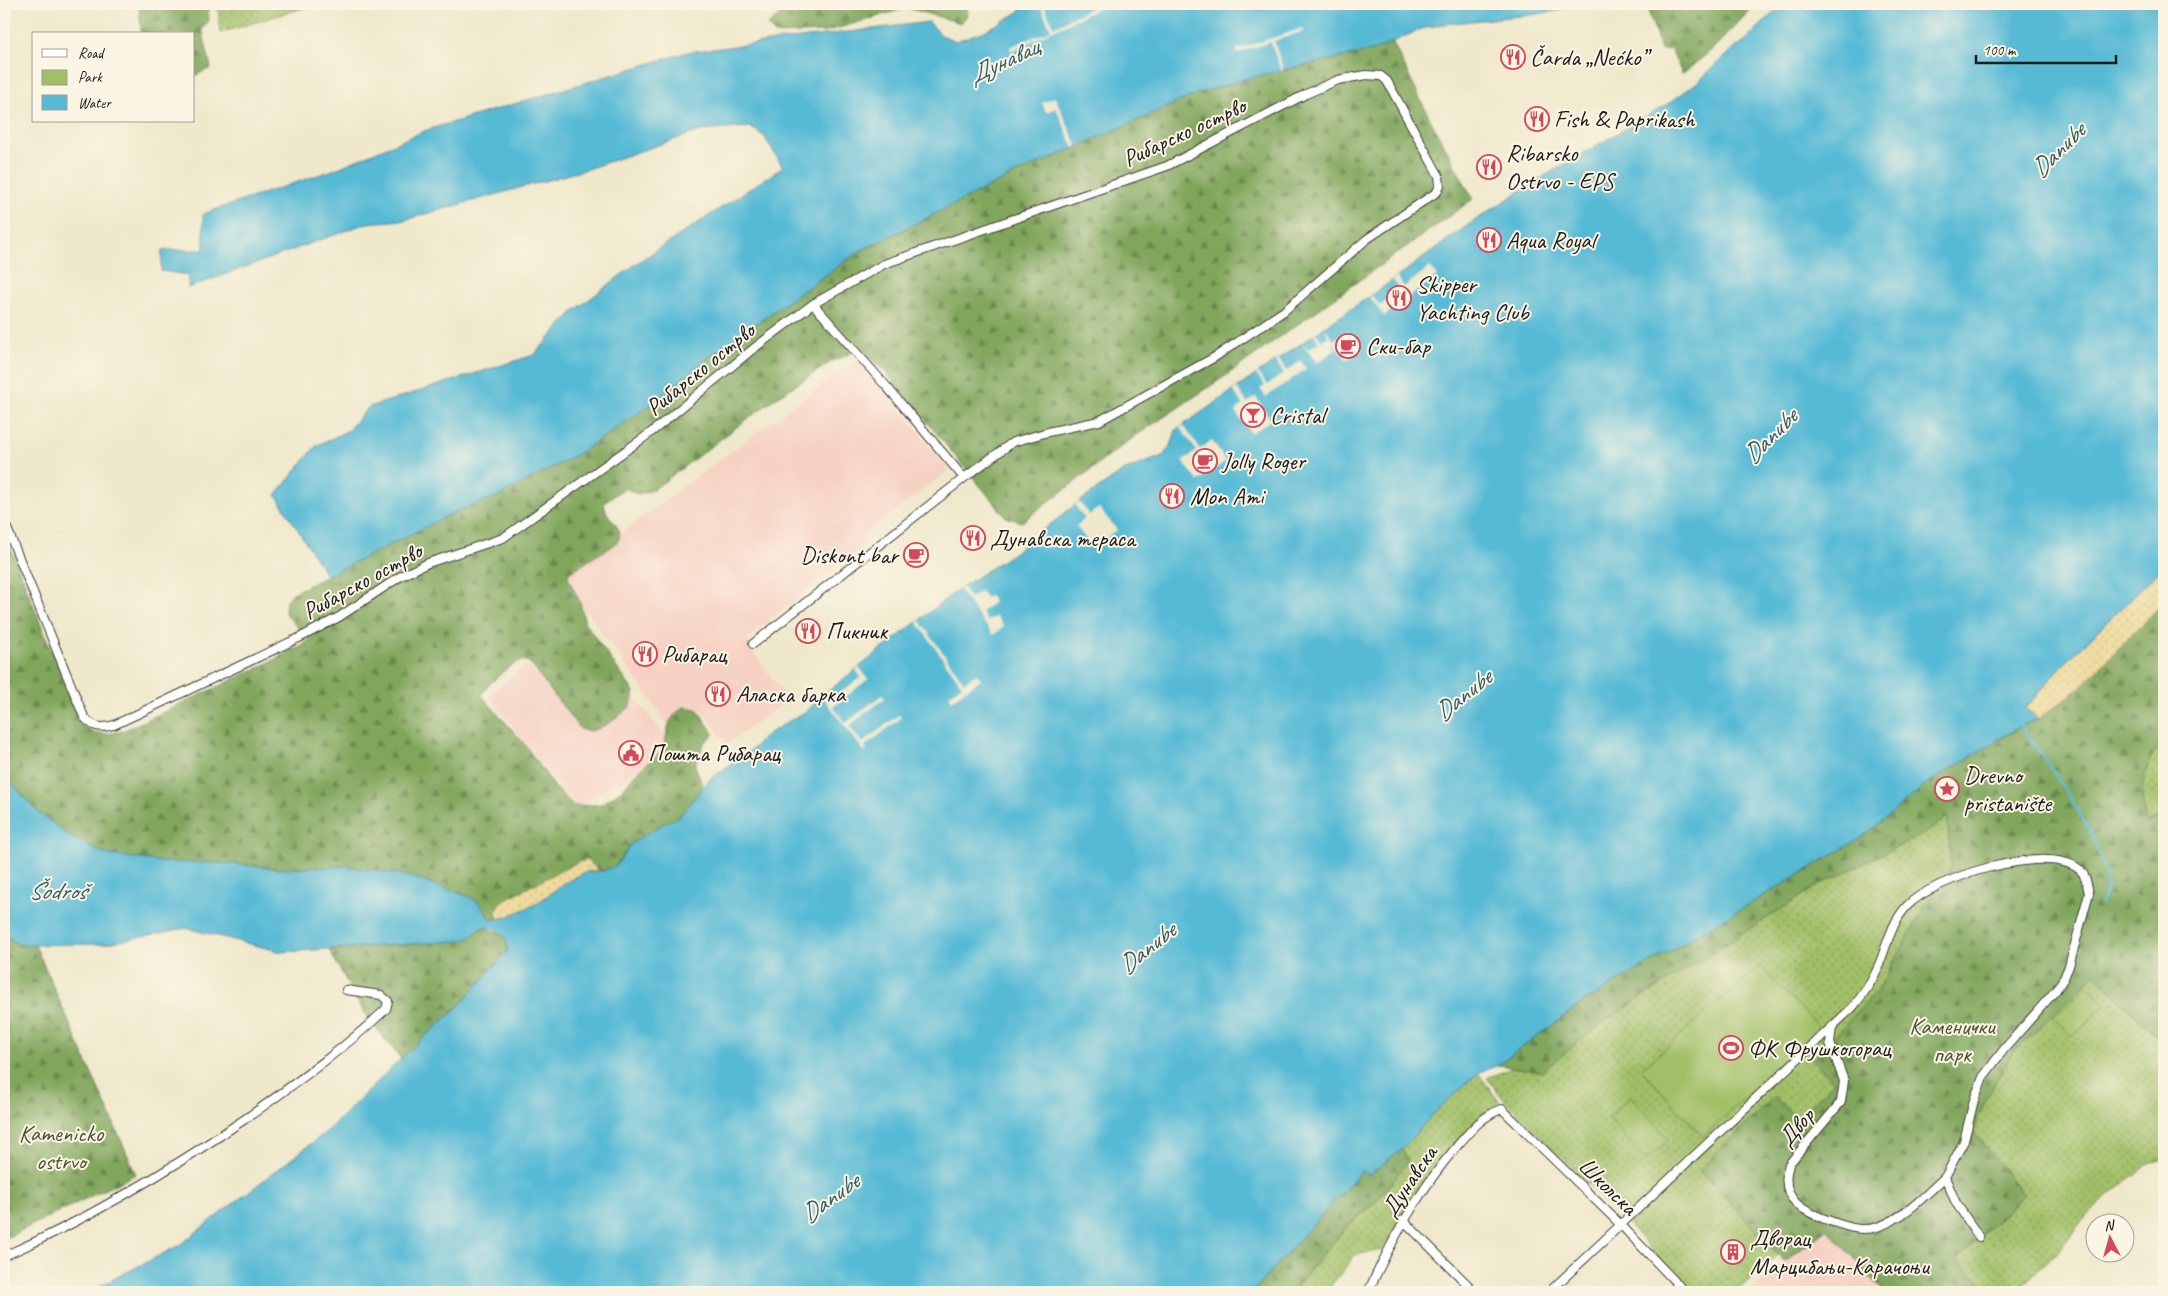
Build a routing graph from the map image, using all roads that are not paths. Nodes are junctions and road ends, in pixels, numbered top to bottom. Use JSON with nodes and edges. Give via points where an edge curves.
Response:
{"nodes":[{"id":1,"x":813,"y":304,"type":"junction"},
{"id":2,"x":964,"y":478,"type":"junction"},
{"id":3,"x":4,"y":521,"type":"edge"},
{"id":4,"x":753,"y":644,"type":"dead end"},
{"id":5,"x":346,"y":990,"type":"dead end"},
{"id":6,"x":1832,"y":1027,"type":"junction"},
{"id":7,"x":1502,"y":1109,"type":"joint"},
{"id":8,"x":1945,"y":1178,"type":"junction"},
{"id":9,"x":1403,"y":1220,"type":"junction"},
{"id":10,"x":1621,"y":1225,"type":"junction"},
{"id":11,"x":1979,"y":1237,"type":"dead end"},
{"id":12,"x":4,"y":1256,"type":"edge"},
{"id":13,"x":1368,"y":1292,"type":"edge"},
{"id":14,"x":1475,"y":1292,"type":"edge"},
{"id":15,"x":1549,"y":1292,"type":"edge"},
{"id":16,"x":1684,"y":1292,"type":"edge"}],
"edges":[{"from":1,"to":2,"type":"street"},
{"from":1,"to":2,"type":"street","name":"Рибарско острво","via":[[884,264],[1167,166],[1338,80],[1366,75],[1381,76],[1387,81],[1439,176],[1440,185],[1433,195],[1377,233],[1284,311],[1215,356],[1099,420],[1014,442]]},
{"from":1,"to":3,"type":"street","name":"Рибарско острво","via":[[649,434],[503,538],[428,563],[401,576],[339,617],[104,728],[95,727],[84,717]]},
{"from":2,"to":4,"type":"street"},
{"from":5,"to":12,"type":"street","via":[[381,995],[388,1001],[386,1009],[290,1087],[155,1179],[86,1217]]},
{"from":6,"to":8,"type":"street","name":"Двор","via":[[1830,1043],[1844,1081],[1841,1102],[1789,1164],[1786,1176],[1793,1200],[1815,1217],[1850,1228],[1868,1229],[1893,1219]]},
{"from":6,"to":8,"type":"street","name":"Двор","via":[[1866,990],[1898,916],[1916,899],[1963,876],[2023,860],[2042,859],[2079,869],[2087,881],[2089,893],[2069,966],[2056,990],[1983,1077],[1964,1141]]},
{"from":6,"to":10,"type":"street","name":"Двор"},
{"from":7,"to":9,"type":"street","name":"Дунавска","via":[[1478,1122],[1422,1189]]},
{"from":7,"to":10,"type":"street","name":"Школска"},
{"from":8,"to":11,"type":"street","via":[[1956,1203]]},
{"from":9,"to":13,"type":"street","name":"Дунавска"},
{"from":9,"to":14,"type":"street"},
{"from":10,"to":15,"type":"street","name":"Двор"},
{"from":10,"to":16,"type":"street","name":"Школска"}]}
